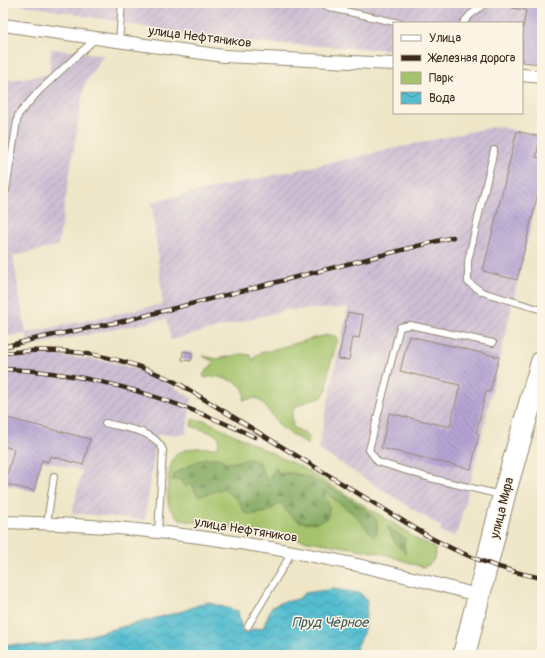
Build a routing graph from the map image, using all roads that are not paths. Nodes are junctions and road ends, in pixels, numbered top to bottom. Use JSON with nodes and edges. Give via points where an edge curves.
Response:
{"nodes":[{"id":1,"x":122,"y":3,"type":"edge"},
{"id":2,"x":321,"y":3,"type":"edge"},
{"id":3,"x":486,"y":3,"type":"edge"},
{"id":4,"x":394,"y":22,"type":"edge"},
{"id":5,"x":464,"y":22,"type":"edge"},
{"id":6,"x":3,"y":25,"type":"edge"},
{"id":7,"x":96,"y":38,"type":"junction"},
{"id":8,"x":119,"y":41,"type":"junction"},
{"id":9,"x":393,"y":64,"type":"edge"},
{"id":10,"x":523,"y":75,"type":"edge"},
{"id":11,"x":542,"y":77,"type":"edge"},
{"id":12,"x":494,"y":150,"type":"dead end"},
{"id":13,"x":3,"y":193,"type":"edge"},
{"id":14,"x":542,"y":310,"type":"edge"},
{"id":15,"x":494,"y":343,"type":"dead end"},
{"id":16,"x":542,"y":362,"type":"edge"},
{"id":17,"x":105,"y":423,"type":"dead end"},
{"id":18,"x":54,"y":476,"type":"dead end"},
{"id":19,"x":504,"y":495,"type":"junction"},
{"id":20,"x":3,"y":522,"type":"edge"},
{"id":21,"x":47,"y":523,"type":"junction"},
{"id":22,"x":158,"y":532,"type":"junction"},
{"id":23,"x":292,"y":552,"type":"junction"},
{"id":24,"x":480,"y":596,"type":"junction"},
{"id":25,"x":248,"y":626,"type":"dead end"},
{"id":26,"x":464,"y":655,"type":"edge"}],
"edges":[{"from":1,"to":8,"type":"lane"},
{"from":2,"to":4,"type":"lane","via":[[331,8]]},
{"from":3,"to":5,"type":"lane"},
{"from":6,"to":7,"type":"street","name":"улица Нефтяников"},
{"from":7,"to":8,"type":"street","name":"улица Нефтяников"},
{"from":7,"to":13,"type":"lane","via":[[39,91],[18,115],[6,190]]},
{"from":8,"to":9,"type":"street","name":"улица Нефтяников","via":[[224,56]]},
{"from":10,"to":11,"type":"street"},
{"from":12,"to":14,"type":"lane","via":[[468,261],[468,282],[482,292]]},
{"from":15,"to":19,"type":"lane","via":[[410,325],[400,327],[369,450],[378,462],[430,478]]},
{"from":16,"to":19,"type":"highway","name":"улица Мира"},
{"from":17,"to":22,"type":"lane","via":[[150,435],[161,445],[163,450]]},
{"from":18,"to":21,"type":"lane"},
{"from":19,"to":24,"type":"highway","name":"улица Мира"},
{"from":20,"to":21,"type":"street","name":"улица Нефтяников"},
{"from":21,"to":22,"type":"street","name":"улица Нефтяников"},
{"from":22,"to":23,"type":"street","name":"улица Нефтяников","via":[[207,537]]},
{"from":23,"to":24,"type":"street","name":"улица Нефтяников","via":[[382,569]]},
{"from":23,"to":25,"type":"lane"},
{"from":24,"to":26,"type":"highway","name":"улица Мира"}]}
